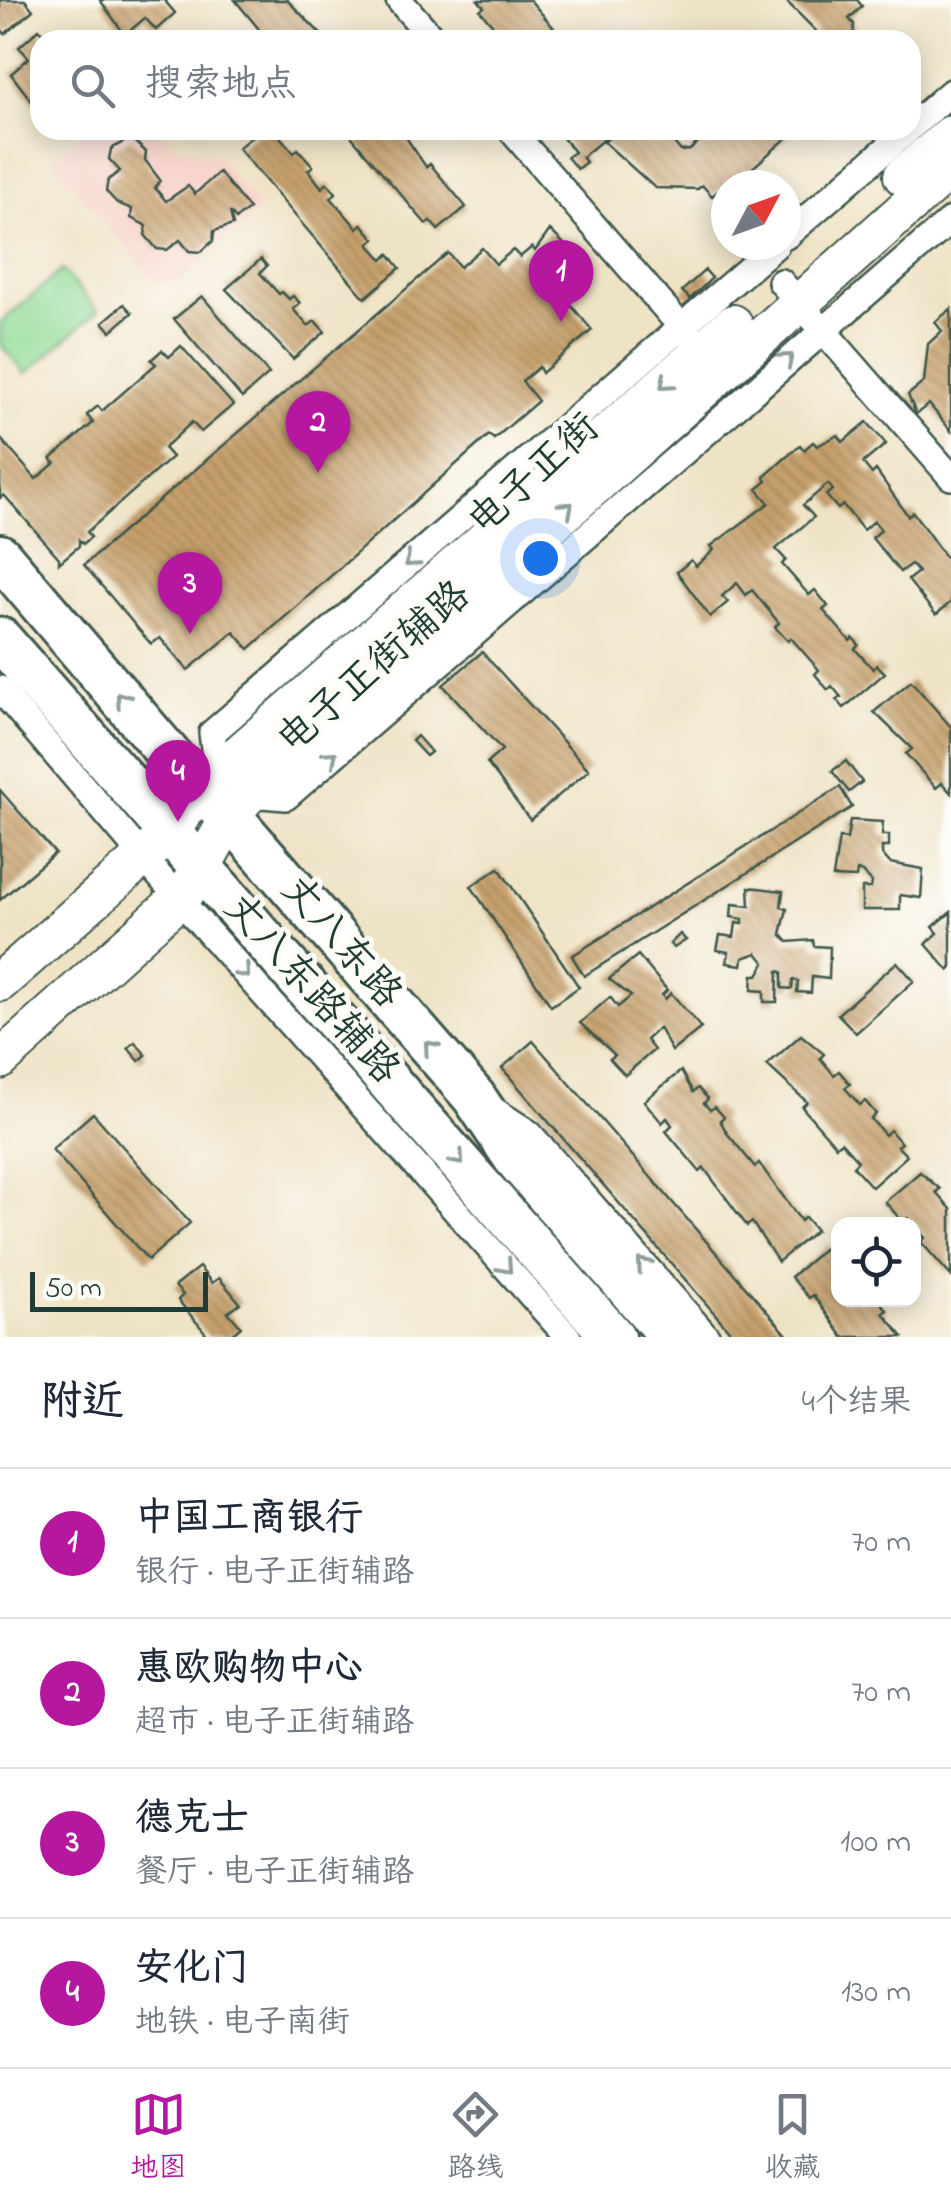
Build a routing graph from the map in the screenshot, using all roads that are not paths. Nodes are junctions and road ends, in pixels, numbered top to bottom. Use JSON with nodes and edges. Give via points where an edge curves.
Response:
{"nodes":[{"id":1,"x":399,"y":0,"type":"edge"},
{"id":2,"x":425,"y":30,"type":"edge"},
{"id":3,"x":951,"y":92,"type":"edge"},
{"id":4,"x":921,"y":118,"type":"edge"},
{"id":5,"x":951,"y":135,"type":"edge"},
{"id":6,"x":520,"y":140,"type":"edge"},
{"id":7,"x":896,"y":140,"type":"edge"},
{"id":8,"x":951,"y":168,"type":"edge"},
{"id":9,"x":951,"y":220,"type":"edge"},
{"id":10,"x":801,"y":223,"type":"edge"},
{"id":11,"x":794,"y":289,"type":"edge"},
{"id":12,"x":692,"y":339,"type":"junction"},
{"id":13,"x":951,"y":477,"type":"edge"},
{"id":14,"x":0,"y":556,"type":"edge"},
{"id":15,"x":0,"y":640,"type":"edge"},
{"id":16,"x":0,"y":690,"type":"edge"},
{"id":17,"x":224,"y":793,"type":"junction"},
{"id":18,"x":156,"y":845,"type":"junction"},
{"id":19,"x":191,"y":884,"type":"junction"},
{"id":20,"x":0,"y":982,"type":"edge"},
{"id":21,"x":0,"y":1060,"type":"edge"},
{"id":22,"x":474,"y":1097,"type":"junction"},
{"id":23,"x":568,"y":1337,"type":"edge"},
{"id":24,"x":614,"y":1337,"type":"edge"},
{"id":25,"x":670,"y":1337,"type":"edge"},
{"id":26,"x":707,"y":1337,"type":"edge"}],
"edges":[{"from":1,"to":2,"type":"street"},
{"from":3,"to":4,"type":"street"},
{"from":5,"to":11,"type":"main road","name":"电子正街"},
{"from":6,"to":12,"type":"street"},
{"from":7,"to":10,"type":"street"},
{"from":8,"to":11,"type":"main road","name":"电子正街"},
{"from":9,"to":11,"type":"street"},
{"from":11,"to":12,"type":"main road","name":"电子正街"},
{"from":11,"to":13,"type":"street"},
{"from":17,"to":11,"type":"main road","name":"电子正街","one_way":true},
{"from":12,"to":17,"type":"main road","name":"电子正街","one_way":true},
{"from":17,"to":14,"type":"main road","name":"丈八东路","one_way":true},
{"from":15,"to":18,"type":"main road","name":"丈八东路"},
{"from":16,"to":18,"type":"street"},
{"from":17,"to":18,"type":"main road"},
{"from":17,"to":19,"type":"main road","name":"电子正街"},
{"from":22,"to":17,"type":"main road","name":"丈八东路","one_way":true},
{"from":18,"to":19,"type":"main road","name":"丈八东路"},
{"from":18,"to":20,"type":"main road"},
{"from":19,"to":21,"type":"main road"},
{"from":19,"to":23,"type":"street","name":"丈八东路辅路","one_way":true},
{"from":19,"to":24,"type":"main road","name":"丈八东路","one_way":true},
{"from":22,"to":25,"type":"main road","name":"丈八东路","via":[[516,1158]]},
{"from":26,"to":22,"type":"street","one_way":true,"via":[[528,1133]]}]}
